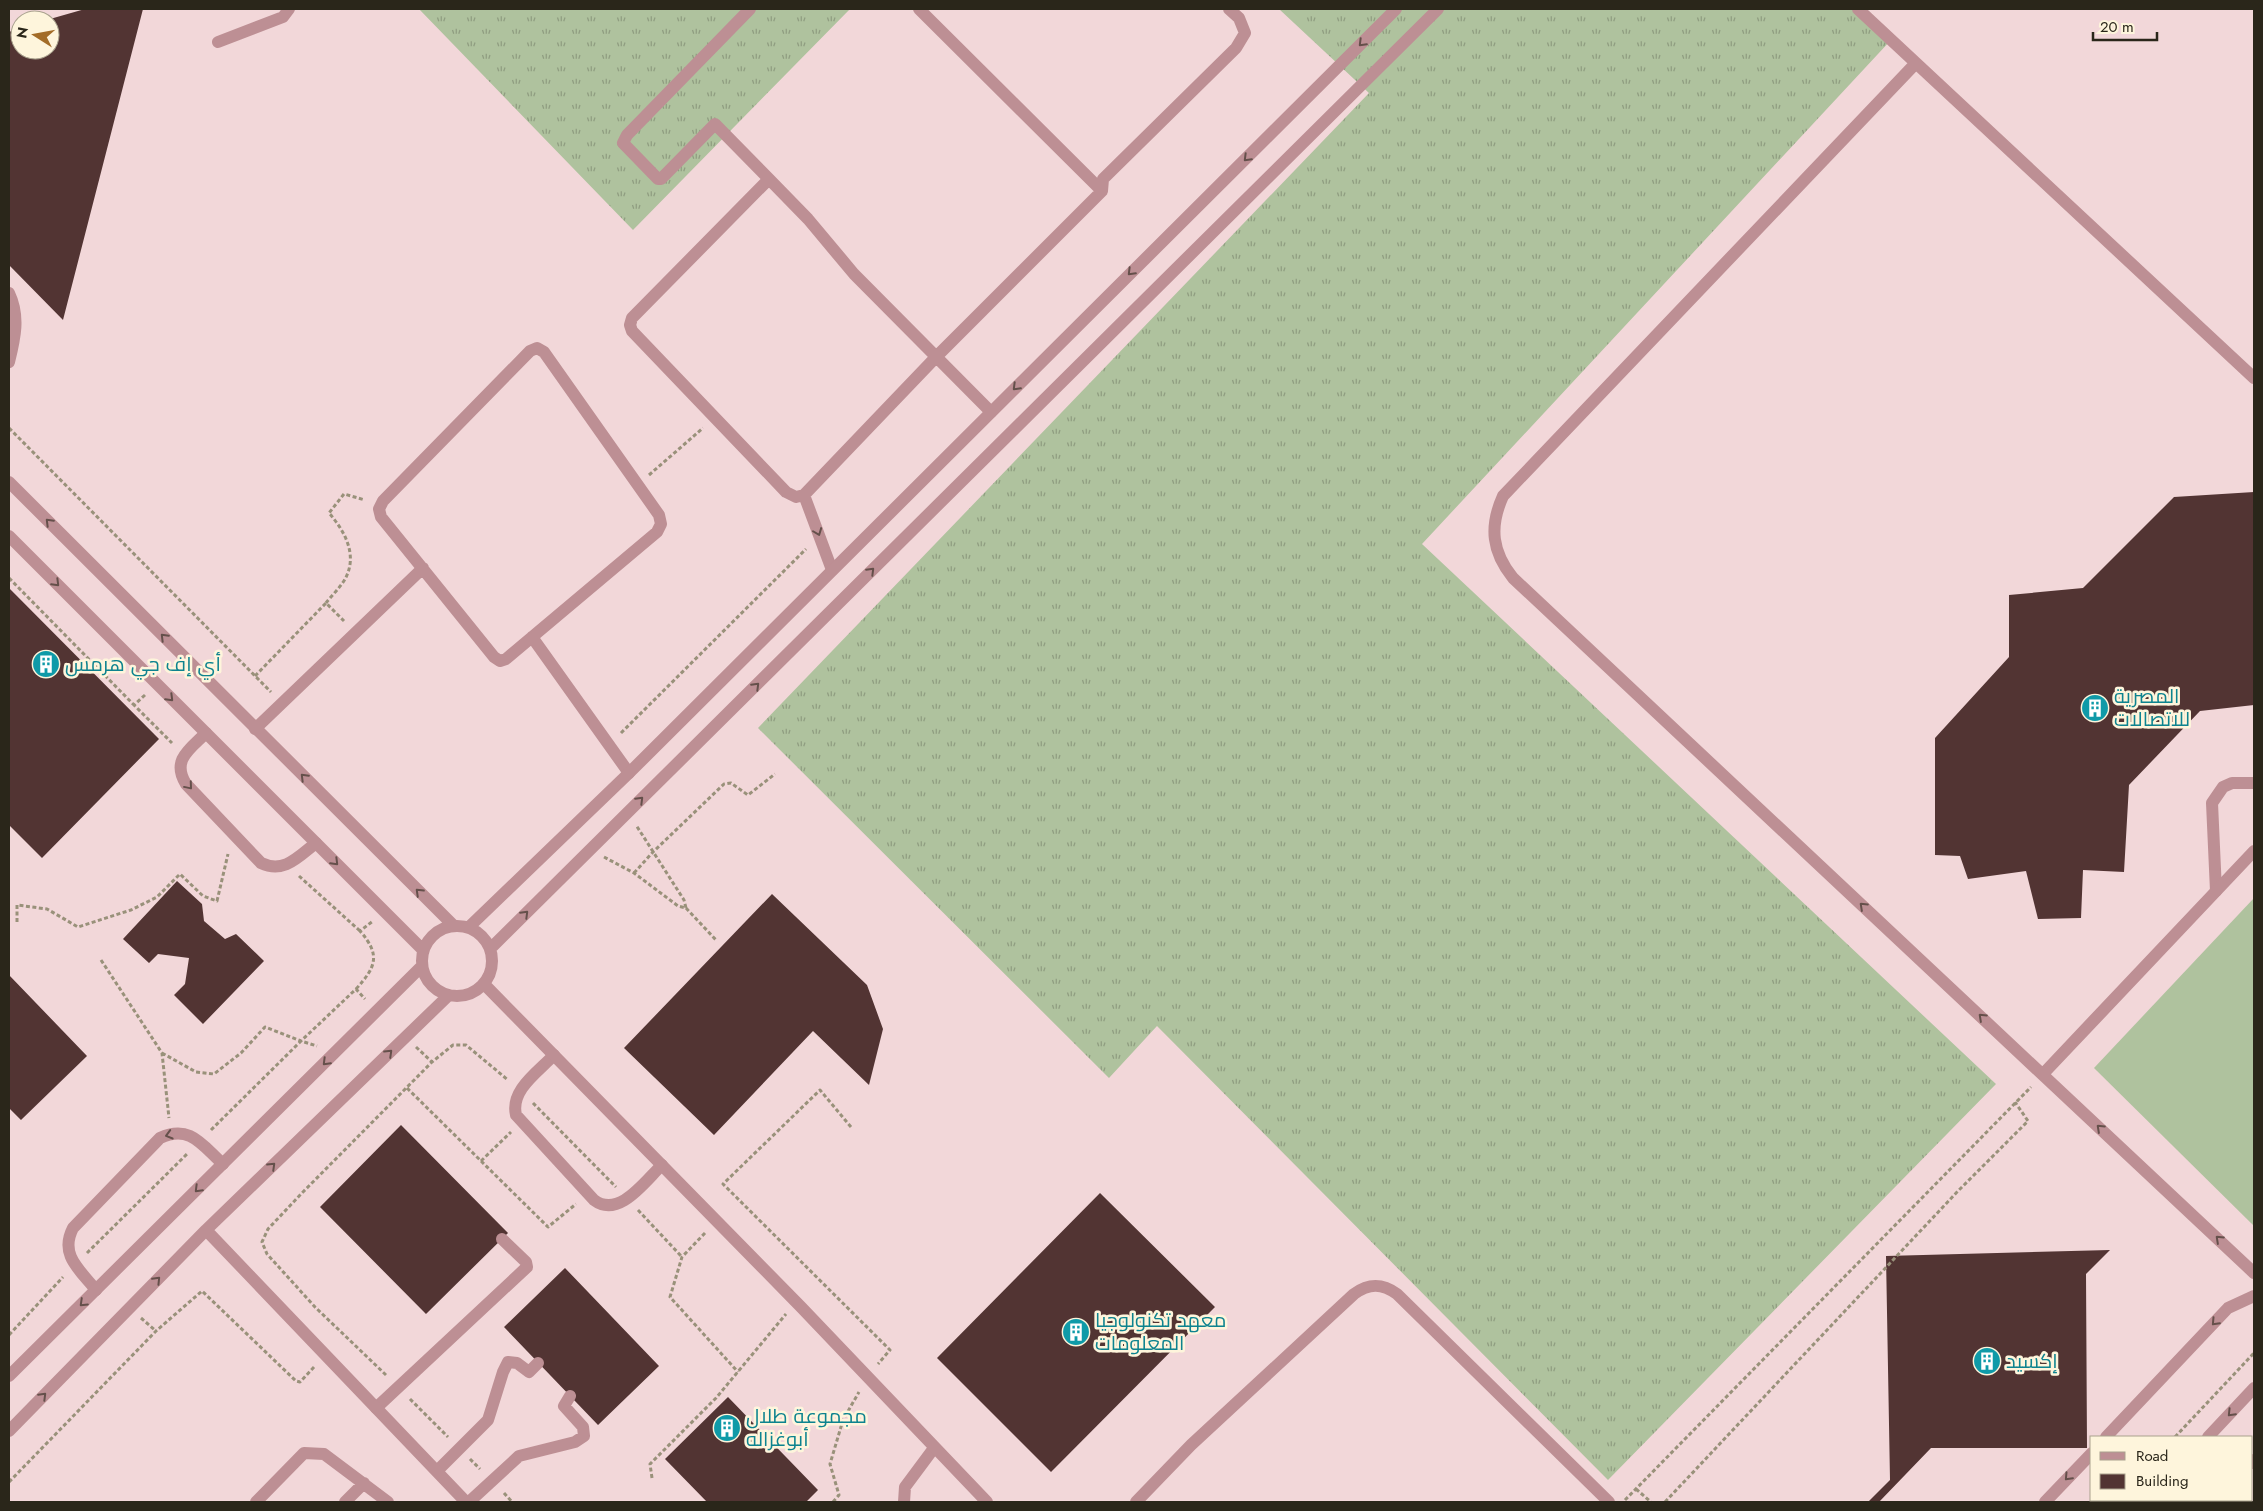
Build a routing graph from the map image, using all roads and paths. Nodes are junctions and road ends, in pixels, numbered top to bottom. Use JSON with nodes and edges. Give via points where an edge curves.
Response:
{"nodes":[{"id":1,"x":289,"y":9,"type":"edge"},
{"id":2,"x":750,"y":9,"type":"edge"},
{"id":3,"x":919,"y":9,"type":"edge"},
{"id":4,"x":1229,"y":9,"type":"edge"},
{"id":5,"x":1396,"y":9,"type":"edge"},
{"id":6,"x":1438,"y":9,"type":"edge"},
{"id":7,"x":1858,"y":9,"type":"edge"},
{"id":8,"x":218,"y":42,"type":"dead end"},
{"id":9,"x":1916,"y":63,"type":"junction"},
{"id":10,"x":769,"y":179,"type":"junction"},
{"id":11,"x":1102,"y":191,"type":"junction"},
{"id":12,"x":9,"y":293,"type":"edge"},
{"id":13,"x":936,"y":356,"type":"junction"},
{"id":14,"x":9,"y":362,"type":"edge"},
{"id":15,"x":2254,"y":378,"type":"edge"},
{"id":16,"x":990,"y":412,"type":"junction"},
{"id":17,"x":715,"y":418,"type":"junction"},
{"id":18,"x":9,"y":428,"type":"edge"},
{"id":19,"x":9,"y":482,"type":"edge"},
{"id":20,"x":637,"y":485,"type":"junction"},
{"id":21,"x":804,"y":495,"type":"junction"},
{"id":22,"x":380,"y":504,"type":"junction"},
{"id":23,"x":9,"y":536,"type":"edge"},
{"id":24,"x":819,"y":537,"type":"junction"},
{"id":25,"x":423,"y":568,"type":"junction"},
{"id":26,"x":832,"y":570,"type":"junction"},
{"id":27,"x":9,"y":578,"type":"edge"},
{"id":28,"x":326,"y":604,"type":"junction"},
{"id":29,"x":356,"y":632,"type":"junction"},
{"id":30,"x":532,"y":637,"type":"junction"},
{"id":31,"x":255,"y":676,"type":"junction"},
{"id":32,"x":156,"y":684,"type":"junction"},
{"id":33,"x":282,"y":703,"type":"junction"},
{"id":34,"x":134,"y":705,"type":"junction"},
{"id":35,"x":255,"y":728,"type":"junction"},
{"id":36,"x":206,"y":733,"type":"junction"},
{"id":37,"x":610,"y":745,"type":"junction"},
{"id":38,"x":184,"y":755,"type":"junction"},
{"id":39,"x":629,"y":773,"type":"junction"},
{"id":40,"x":775,"y":774,"type":"dead end"},
{"id":41,"x":2254,"y":783,"type":"edge"},
{"id":42,"x":628,"y":812,"type":"junction"},
{"id":43,"x":233,"y":833,"type":"junction"},
{"id":44,"x":316,"y":843,"type":"junction"},
{"id":45,"x":591,"y":849,"type":"junction"},
{"id":46,"x":2254,"y":851,"type":"edge"},
{"id":47,"x":653,"y":852,"type":"junction"},
{"id":48,"x":288,"y":866,"type":"junction"},
{"id":49,"x":634,"y":873,"type":"junction"},
{"id":50,"x":2216,"y":891,"type":"junction"},
{"id":51,"x":686,"y":908,"type":"junction"},
{"id":52,"x":385,"y":912,"type":"junction"},
{"id":53,"x":17,"y":922,"type":"dead end"},
{"id":54,"x":454,"y":926,"type":"junction"},
{"id":55,"x":469,"y":927,"type":"junction"},
{"id":56,"x":360,"y":931,"type":"junction"},
{"id":57,"x":716,"y":940,"type":"dead end"},
{"id":58,"x":490,"y":948,"type":"junction"},
{"id":59,"x":423,"y":950,"type":"junction"},
{"id":60,"x":100,"y":960,"type":"dead end"},
{"id":61,"x":422,"y":966,"type":"junction"},
{"id":62,"x":484,"y":984,"type":"junction"},
{"id":63,"x":356,"y":989,"type":"junction"},
{"id":64,"x":449,"y":995,"type":"junction"},
{"id":65,"x":376,"y":1011,"type":"junction"},
{"id":66,"x":301,"y":1040,"type":"junction"},
{"id":67,"x":335,"y":1053,"type":"junction"},
{"id":68,"x":162,"y":1054,"type":"junction"},
{"id":69,"x":554,"y":1055,"type":"junction"},
{"id":70,"x":2043,"y":1074,"type":"junction"},
{"id":71,"x":407,"y":1088,"type":"junction"},
{"id":72,"x":520,"y":1090,"type":"junction"},
{"id":73,"x":2015,"y":1102,"type":"junction"},
{"id":74,"x":521,"y":1123,"type":"junction"},
{"id":75,"x":852,"y":1127,"type":"dead end"},
{"id":76,"x":170,"y":1133,"type":"junction"},
{"id":77,"x":199,"y":1142,"type":"junction"},
{"id":78,"x":481,"y":1161,"type":"junction"},
{"id":79,"x":223,"y":1164,"type":"junction"},
{"id":80,"x":662,"y":1166,"type":"junction"},
{"id":81,"x":723,"y":1184,"type":"dead end"},
{"id":82,"x":588,"y":1193,"type":"junction"},
{"id":83,"x":627,"y":1198,"type":"junction"},
{"id":84,"x":717,"y":1221,"type":"junction"},
{"id":85,"x":206,"y":1230,"type":"junction"},
{"id":86,"x":502,"y":1238,"type":"dead end"},
{"id":87,"x":682,"y":1257,"type":"junction"},
{"id":88,"x":76,"y":1264,"type":"junction"},
{"id":89,"x":2254,"y":1272,"type":"edge"},
{"id":90,"x":96,"y":1290,"type":"junction"},
{"id":91,"x":2254,"y":1296,"type":"edge"},
{"id":92,"x":796,"y":1301,"type":"junction"},
{"id":93,"x":9,"y":1335,"type":"edge"},
{"id":94,"x":2254,"y":1353,"type":"edge"},
{"id":95,"x":326,"y":1355,"type":"junction"},
{"id":96,"x":538,"y":1363,"type":"dead end"},
{"id":97,"x":738,"y":1372,"type":"junction"},
{"id":98,"x":9,"y":1376,"type":"edge"},
{"id":99,"x":399,"y":1387,"type":"junction"},
{"id":100,"x":2254,"y":1388,"type":"edge"},
{"id":101,"x":570,"y":1396,"type":"dead end"},
{"id":102,"x":376,"y":1408,"type":"junction"},
{"id":103,"x":9,"y":1431,"type":"edge"},
{"id":104,"x":2107,"y":1436,"type":"edge"},
{"id":105,"x":2176,"y":1436,"type":"edge"},
{"id":106,"x":2209,"y":1436,"type":"edge"},
{"id":107,"x":934,"y":1448,"type":"junction"},
{"id":108,"x":459,"y":1449,"type":"junction"},
{"id":109,"x":2090,"y":1455,"type":"edge"},
{"id":110,"x":438,"y":1470,"type":"junction"},
{"id":111,"x":652,"y":1478,"type":"dead end"},
{"id":112,"x":492,"y":1480,"type":"junction"},
{"id":113,"x":9,"y":1482,"type":"edge"},
{"id":114,"x":364,"y":1483,"type":"junction"},
{"id":115,"x":1636,"y":1489,"type":"junction"},
{"id":116,"x":256,"y":1502,"type":"edge"},
{"id":117,"x":345,"y":1502,"type":"edge"},
{"id":118,"x":388,"y":1502,"type":"edge"},
{"id":119,"x":468,"y":1502,"type":"edge"},
{"id":120,"x":512,"y":1502,"type":"edge"},
{"id":121,"x":904,"y":1502,"type":"edge"},
{"id":122,"x":986,"y":1502,"type":"edge"},
{"id":123,"x":1136,"y":1502,"type":"edge"},
{"id":124,"x":1609,"y":1502,"type":"edge"},
{"id":125,"x":1623,"y":1502,"type":"edge"},
{"id":126,"x":1651,"y":1502,"type":"edge"},
{"id":127,"x":1665,"y":1502,"type":"edge"},
{"id":128,"x":2045,"y":1502,"type":"edge"}],
"edges":[{"from":1,"to":8,"type":"street","via":[[283,17]]},
{"from":2,"to":10,"type":"street","via":[[627,135],[623,143],[661,179],[715,124]]},
{"from":3,"to":11,"type":"street"},
{"from":4,"to":11,"type":"street","via":[[1244,26],[1243,39],[1104,179]]},
{"from":5,"to":16,"type":"street","one_way":true},
{"from":42,"to":6,"type":"street","one_way":true},
{"from":7,"to":9,"type":"street"},
{"from":9,"to":15,"type":"street"},
{"from":70,"to":9,"type":"street","one_way":true,"via":[[1513,578],[1495,548],[1493,530],[1503,496]]},
{"from":10,"to":13,"type":"street","via":[[854,274]]},
{"from":10,"to":17,"type":"street","via":[[630,321],[632,331]]},
{"from":11,"to":13,"type":"street"},
{"from":12,"to":14,"type":"street","via":[[16,317]]},
{"from":13,"to":16,"type":"street"},
{"from":13,"to":21,"type":"street"},
{"from":16,"to":26,"type":"street"},
{"from":17,"to":20,"type":"path"},
{"from":17,"to":21,"type":"street","via":[[786,492],[796,497]]},
{"from":18,"to":31,"type":"path"},
{"from":35,"to":19,"type":"street","one_way":true},
{"from":20,"to":22,"type":"street","via":[[544,352],[537,348],[530,351]]},
{"from":20,"to":30,"type":"street","via":[[659,515],[660,528]]},
{"from":21,"to":24,"type":"street","one_way":true},
{"from":22,"to":25,"type":"street","via":[[381,517]]},
{"from":22,"to":28,"type":"path","via":[[344,494],[329,513],[342,528],[350,553],[347,574]]},
{"from":23,"to":32,"type":"street","one_way":true},
{"from":24,"to":26,"type":"street"},
{"from":24,"to":37,"type":"path"},
{"from":25,"to":29,"type":"street"},
{"from":25,"to":30,"type":"street","via":[[496,660],[506,659]]},
{"from":26,"to":39,"type":"street"},
{"from":27,"to":34,"type":"path"},
{"from":28,"to":29,"type":"path"},
{"from":28,"to":31,"type":"path"},
{"from":29,"to":33,"type":"street"},
{"from":30,"to":37,"type":"street"},
{"from":31,"to":33,"type":"path"},
{"from":32,"to":34,"type":"path"},
{"from":32,"to":36,"type":"street","one_way":true},
{"from":33,"to":35,"type":"street"},
{"from":34,"to":38,"type":"path"},
{"from":54,"to":35,"type":"street","one_way":true},
{"from":36,"to":38,"type":"street"},
{"from":36,"to":44,"type":"street"},
{"from":37,"to":39,"type":"street"},
{"from":38,"to":43,"type":"street","one_way":true,"via":[[180,764],[181,775]]},
{"from":39,"to":55,"type":"street"},
{"from":40,"to":47,"type":"path","via":[[748,795],[731,783],[724,784]]},
{"from":41,"to":50,"type":"street","via":[[2232,783],[2223,787],[2212,803]]},
{"from":42,"to":45,"type":"street"},
{"from":42,"to":47,"type":"path"},
{"from":43,"to":48,"type":"street","via":[[261,862],[278,868]]},
{"from":43,"to":53,"type":"path","via":[[217,901],[203,896],[180,874],[157,897],[131,910],[78,927],[47,909],[17,906]]},
{"from":44,"to":48,"type":"street"},
{"from":44,"to":52,"type":"street","one_way":true},
{"from":45,"to":49,"type":"path"},
{"from":58,"to":45,"type":"street","one_way":true},
{"from":46,"to":50,"type":"street"},
{"from":47,"to":49,"type":"path"},
{"from":47,"to":51,"type":"path"},
{"from":48,"to":56,"type":"path"},
{"from":49,"to":51,"type":"path","via":[[678,906]]},
{"from":50,"to":70,"type":"street"},
{"from":51,"to":57,"type":"path"},
{"from":52,"to":56,"type":"path"},
{"from":52,"to":59,"type":"street"},
{"from":54,"to":55,"type":"street"},
{"from":54,"to":59,"type":"street","via":[[435,934]]},
{"from":55,"to":58,"type":"street","via":[[485,939]]},
{"from":56,"to":63,"type":"path","via":[[369,941],[375,958],[370,973]]},
{"from":58,"to":62,"type":"street","via":[[492,967]]},
{"from":59,"to":61,"type":"street"},
{"from":60,"to":68,"type":"path"},
{"from":61,"to":64,"type":"street","via":[[431,985]]},
{"from":61,"to":65,"type":"street"},
{"from":62,"to":64,"type":"street","via":[[468,994]]},
{"from":62,"to":69,"type":"street"},
{"from":63,"to":65,"type":"path"},
{"from":63,"to":66,"type":"path"},
{"from":85,"to":64,"type":"street","one_way":true},
{"from":65,"to":67,"type":"street"},
{"from":66,"to":67,"type":"path"},
{"from":66,"to":68,"type":"path","via":[[265,1027],[241,1053],[214,1074],[196,1072]]},
{"from":66,"to":77,"type":"path"},
{"from":67,"to":79,"type":"street","one_way":true},
{"from":68,"to":76,"type":"path"},
{"from":69,"to":72,"type":"street"},
{"from":69,"to":80,"type":"street"},
{"from":70,"to":73,"type":"path"},
{"from":89,"to":70,"type":"street","one_way":true},
{"from":71,"to":72,"type":"path","via":[[453,1045],[466,1045]]},
{"from":71,"to":78,"type":"path"},
{"from":71,"to":99,"type":"path","via":[[268,1229],[262,1242],[267,1254],[315,1307]]},
{"from":72,"to":74,"type":"street","via":[[514,1106]]},
{"from":72,"to":83,"type":"path"},
{"from":73,"to":115,"type":"path"},
{"from":73,"to":127,"type":"path","via":[[2028,1121]]},
{"from":74,"to":78,"type":"path"},
{"from":74,"to":82,"type":"street"},
{"from":75,"to":81,"type":"path","via":[[820,1090]]},
{"from":76,"to":77,"type":"street","via":[[182,1133]]},
{"from":76,"to":88,"type":"street","one_way":true,"via":[[160,1138],[73,1228],[68,1238],[68,1249]]},
{"from":77,"to":79,"type":"street"},
{"from":77,"to":88,"type":"path"},
{"from":78,"to":82,"type":"path","via":[[548,1227]]},
{"from":79,"to":90,"type":"street","one_way":true},
{"from":80,"to":83,"type":"street"},
{"from":80,"to":84,"type":"street"},
{"from":82,"to":83,"type":"street","via":[[607,1206],[622,1203]]},
{"from":83,"to":87,"type":"path"},
{"from":84,"to":87,"type":"path"},
{"from":84,"to":92,"type":"street"},
{"from":85,"to":95,"type":"street"},
{"from":103,"to":85,"type":"street","one_way":true},
{"from":86,"to":99,"type":"street","via":[[526,1262],[527,1267]]},
{"from":87,"to":97,"type":"path","via":[[670,1297]]},
{"from":88,"to":90,"type":"street"},
{"from":88,"to":93,"type":"path"},
{"from":90,"to":98,"type":"street","one_way":true},
{"from":91,"to":104,"type":"street","one_way":true,"via":[[2228,1308]]},
{"from":92,"to":97,"type":"path"},
{"from":92,"to":107,"type":"street"},
{"from":94,"to":105,"type":"path"},
{"from":95,"to":102,"type":"street"},
{"from":95,"to":113,"type":"path","via":[[300,1382],[296,1381],[202,1291],[156,1331]]},
{"from":96,"to":108,"type":"street","via":[[529,1372],[517,1363],[508,1362],[488,1420]]},
{"from":97,"to":111,"type":"path","via":[[650,1464]]},
{"from":99,"to":102,"type":"street"},
{"from":99,"to":108,"type":"path"},
{"from":100,"to":106,"type":"street","one_way":true},
{"from":101,"to":112,"type":"street","via":[[564,1406],[583,1427],[584,1436],[575,1442],[519,1456]]},
{"from":102,"to":110,"type":"street"},
{"from":107,"to":121,"type":"street","via":[[905,1487]]},
{"from":107,"to":122,"type":"street"},
{"from":108,"to":110,"type":"street"},
{"from":108,"to":112,"type":"path"},
{"from":109,"to":128,"type":"street","one_way":true},
{"from":110,"to":119,"type":"street"},
{"from":112,"to":119,"type":"street"},
{"from":112,"to":120,"type":"path"},
{"from":114,"to":116,"type":"street","via":[[324,1454],[304,1454]]},
{"from":114,"to":117,"type":"street"},
{"from":114,"to":118,"type":"street"},
{"from":115,"to":125,"type":"path"},
{"from":115,"to":126,"type":"path"},
{"from":123,"to":124,"type":"street","via":[[1191,1446],[1354,1294],[1364,1287],[1376,1285],[1397,1294]]}]}
